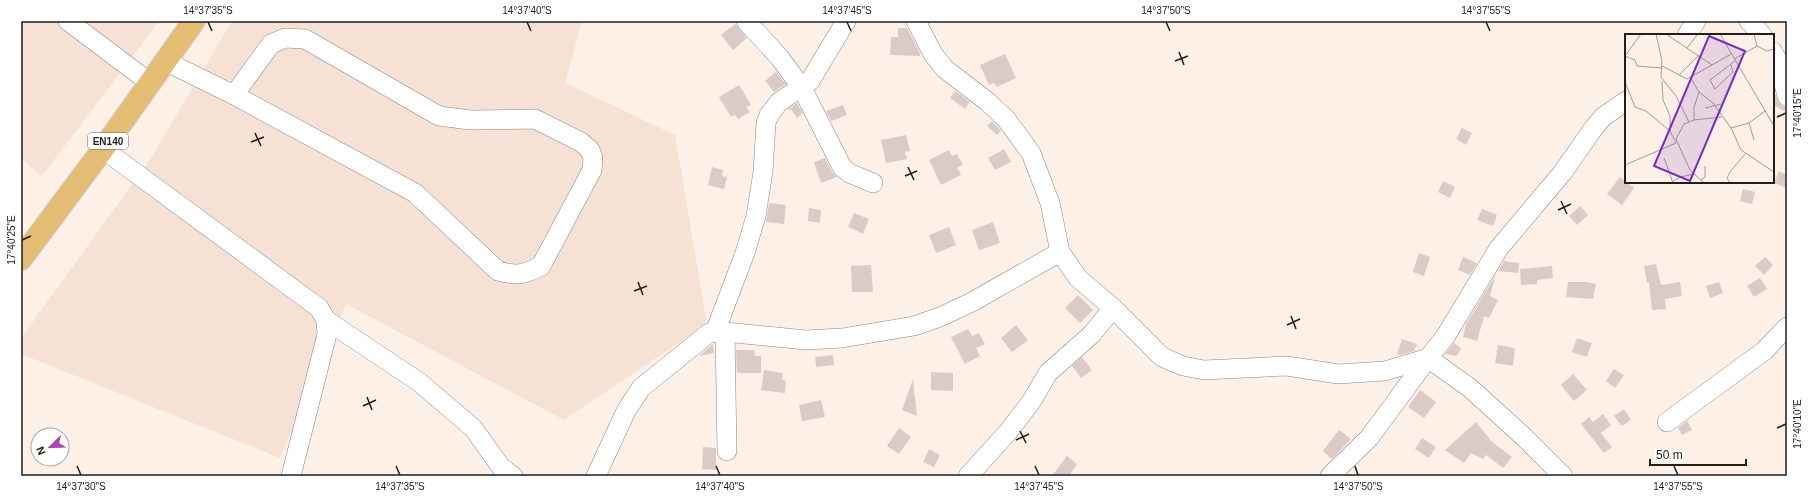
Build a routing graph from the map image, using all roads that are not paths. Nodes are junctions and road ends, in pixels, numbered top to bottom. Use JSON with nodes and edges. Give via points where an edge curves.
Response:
{"nodes":[{"id":1,"x":68,"y":21,"type":"edge"},
{"id":2,"x":194,"y":21,"type":"edge"},
{"id":3,"x":746,"y":21,"type":"edge"},
{"id":4,"x":846,"y":21,"type":"edge"},
{"id":5,"x":916,"y":21,"type":"edge"},
{"id":6,"x":1696,"y":21,"type":"edge"},
{"id":7,"x":1749,"y":21,"type":"edge"},
{"id":8,"x":1688,"y":34,"type":"edge"},
{"id":9,"x":1761,"y":34,"type":"edge"},
{"id":10,"x":1774,"y":54,"type":"edge"},
{"id":11,"x":165,"y":61,"type":"junction"},
{"id":12,"x":149,"y":82,"type":"junction"},
{"id":13,"x":802,"y":88,"type":"junction"},
{"id":14,"x":234,"y":95,"type":"junction"},
{"id":15,"x":1787,"y":96,"type":"edge"},
{"id":16,"x":1625,"y":102,"type":"edge"},
{"id":17,"x":103,"y":149,"type":"junction"},
{"id":18,"x":873,"y":183,"type":"dead end"},
{"id":19,"x":1060,"y":252,"type":"junction"},
{"id":20,"x":21,"y":259,"type":"edge"},
{"id":21,"x":1113,"y":308,"type":"junction"},
{"id":22,"x":326,"y":320,"type":"junction"},
{"id":23,"x":1787,"y":327,"type":"edge"},
{"id":24,"x":720,"y":332,"type":"junction"},
{"id":25,"x":1428,"y":358,"type":"junction"},
{"id":26,"x":1667,"y":422,"type":"dead end"},
{"id":27,"x":727,"y":451,"type":"dead end"},
{"id":28,"x":291,"y":476,"type":"edge"},
{"id":29,"x":513,"y":476,"type":"edge"},
{"id":30,"x":596,"y":476,"type":"edge"},
{"id":31,"x":968,"y":476,"type":"edge"},
{"id":32,"x":1330,"y":476,"type":"edge"},
{"id":33,"x":1563,"y":476,"type":"edge"}],
"edges":[{"from":1,"to":12,"type":"street"},
{"from":2,"to":11,"type":"main road","number":"EN140"},
{"from":3,"to":13,"type":"street","via":[[780,58]]},
{"from":4,"to":13,"type":"street","via":[[814,76]]},
{"from":5,"to":19,"type":"street","via":[[933,54],[945,69],[1006,119],[1031,153],[1050,203]]},
{"from":6,"to":8,"type":"street"},
{"from":7,"to":9,"type":"street"},
{"from":10,"to":15,"type":"street"},
{"from":11,"to":12,"type":"main road","number":"EN140"},
{"from":11,"to":14,"type":"street"},
{"from":12,"to":17,"type":"main road","number":"EN140"},
{"from":13,"to":18,"type":"street","via":[[842,167],[849,174]]},
{"from":13,"to":24,"type":"street","via":[[779,102],[766,123],[763,172],[756,216]]},
{"from":14,"to":14,"type":"street","via":[[415,193],[498,271],[512,275],[528,273],[541,266],[592,170],[593,158],[590,150],[581,142],[535,119],[470,120],[439,116],[305,39],[285,38],[271,44]]},
{"from":16,"to":25,"type":"street","via":[[1600,121],[1563,172],[1499,248],[1445,337]]},
{"from":17,"to":20,"type":"main road","number":"EN140"},
{"from":17,"to":22,"type":"street","via":[[319,308]]},
{"from":19,"to":21,"type":"street","via":[[1078,278]]},
{"from":19,"to":24,"type":"street","via":[[972,302],[914,326],[842,338],[806,340]]},
{"from":21,"to":25,"type":"street","via":[[1162,357],[1183,366],[1217,369],[1287,366],[1338,374],[1386,371]]},
{"from":21,"to":31,"type":"street","via":[[1092,334],[1048,372],[1031,402],[1008,432]]},
{"from":22,"to":28,"type":"street","via":[[326,334]]},
{"from":22,"to":29,"type":"street","via":[[419,382],[473,428],[501,467]]},
{"from":23,"to":26,"type":"street","via":[[1764,351]]},
{"from":24,"to":27,"type":"street"},
{"from":24,"to":30,"type":"street","via":[[709,333],[641,388],[626,411]]},
{"from":25,"to":32,"type":"street","via":[[1369,438]]},
{"from":25,"to":33,"type":"street","via":[[1470,388]]}]}
